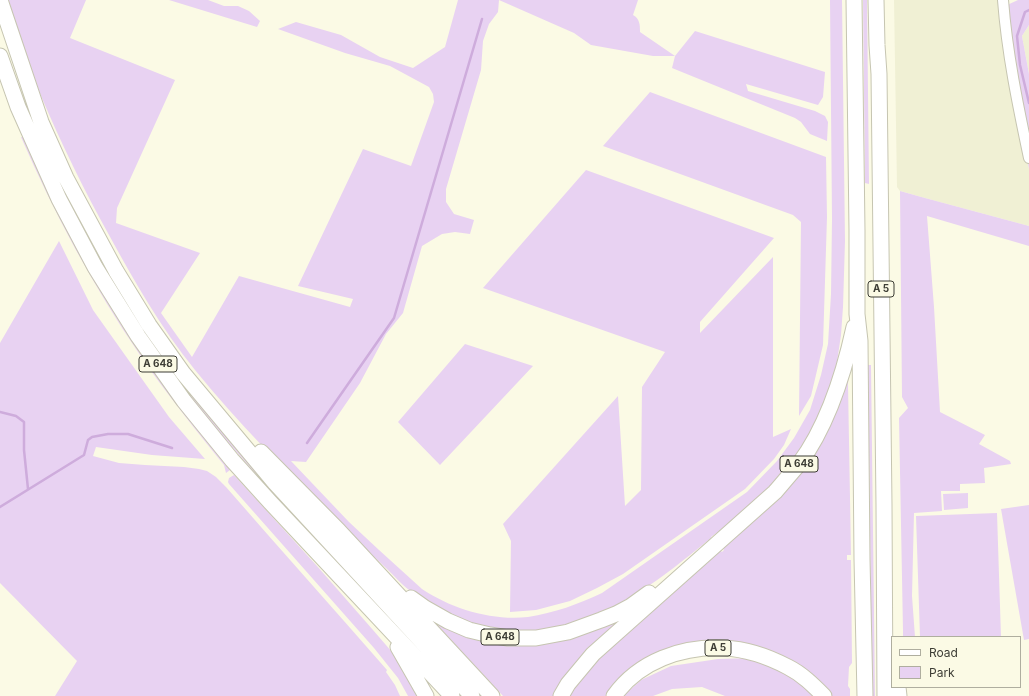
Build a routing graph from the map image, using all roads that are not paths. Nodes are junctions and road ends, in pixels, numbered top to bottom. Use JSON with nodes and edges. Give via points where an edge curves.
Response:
{"nodes":[{"id":1,"x":0,"y":0,"type":"edge"},
{"id":2,"x":854,"y":0,"type":"edge"},
{"id":3,"x":876,"y":0,"type":"edge"},
{"id":4,"x":1003,"y":0,"type":"edge"},
{"id":5,"x":0,"y":56,"type":"edge"},
{"id":6,"x":1029,"y":158,"type":"edge"},
{"id":7,"x":857,"y":314,"type":"junction"},
{"id":8,"x":184,"y":373,"type":"junction"},
{"id":9,"x":339,"y":531,"type":"junction"},
{"id":10,"x":682,"y":575,"type":"junction"},
{"id":11,"x":885,"y":620,"type":"junction"},
{"id":12,"x":385,"y":625,"type":"junction"},
{"id":13,"x":891,"y":645,"type":"edge"},
{"id":14,"x":426,"y":696,"type":"edge"},
{"id":15,"x":452,"y":696,"type":"edge"},
{"id":16,"x":472,"y":696,"type":"edge"},
{"id":17,"x":492,"y":696,"type":"edge"},
{"id":18,"x":561,"y":696,"type":"edge"},
{"id":19,"x":614,"y":696,"type":"edge"},
{"id":20,"x":824,"y":696,"type":"edge"},
{"id":21,"x":864,"y":696,"type":"edge"},
{"id":22,"x":885,"y":696,"type":"edge"}],
"edges":[{"from":1,"to":8,"type":"highway","number":"A 648","via":[[42,122],[66,178],[116,271],[149,325]]},
{"from":2,"to":7,"type":"highway","number":"A 5"},
{"from":3,"to":11,"type":"highway","number":"A 5"},
{"from":4,"to":6,"type":"street","via":[[1005,27]]},
{"from":5,"to":12,"type":"highway","number":"A 648","via":[[18,107],[59,199],[95,266],[138,336],[184,401],[232,460]]},
{"from":7,"to":10,"type":"highway","number":"A 648","via":[[829,410],[799,463],[775,492]]},
{"from":7,"to":21,"type":"highway","number":"A 5","via":[[860,348]]},
{"from":8,"to":9,"type":"highway","number":"A 648"},
{"from":8,"to":16,"type":"highway","number":"A 648","via":[[275,483]]},
{"from":9,"to":10,"type":"highway","number":"A 648","via":[[359,547],[412,600],[469,630],[508,638],[536,638],[568,632],[616,614]]},
{"from":9,"to":17,"type":"highway","number":"A 648"},
{"from":10,"to":18,"type":"highway","via":[[592,654]]},
{"from":11,"to":13,"type":"highway"},
{"from":11,"to":22,"type":"highway","number":"A 5"},
{"from":12,"to":14,"type":"highway"},
{"from":12,"to":15,"type":"highway","number":"A 648"},
{"from":19,"to":20,"type":"highway","number":"A 5","via":[[630,677],[660,659],[694,650],[724,648],[757,654],[789,668],[804,677]]}]}
